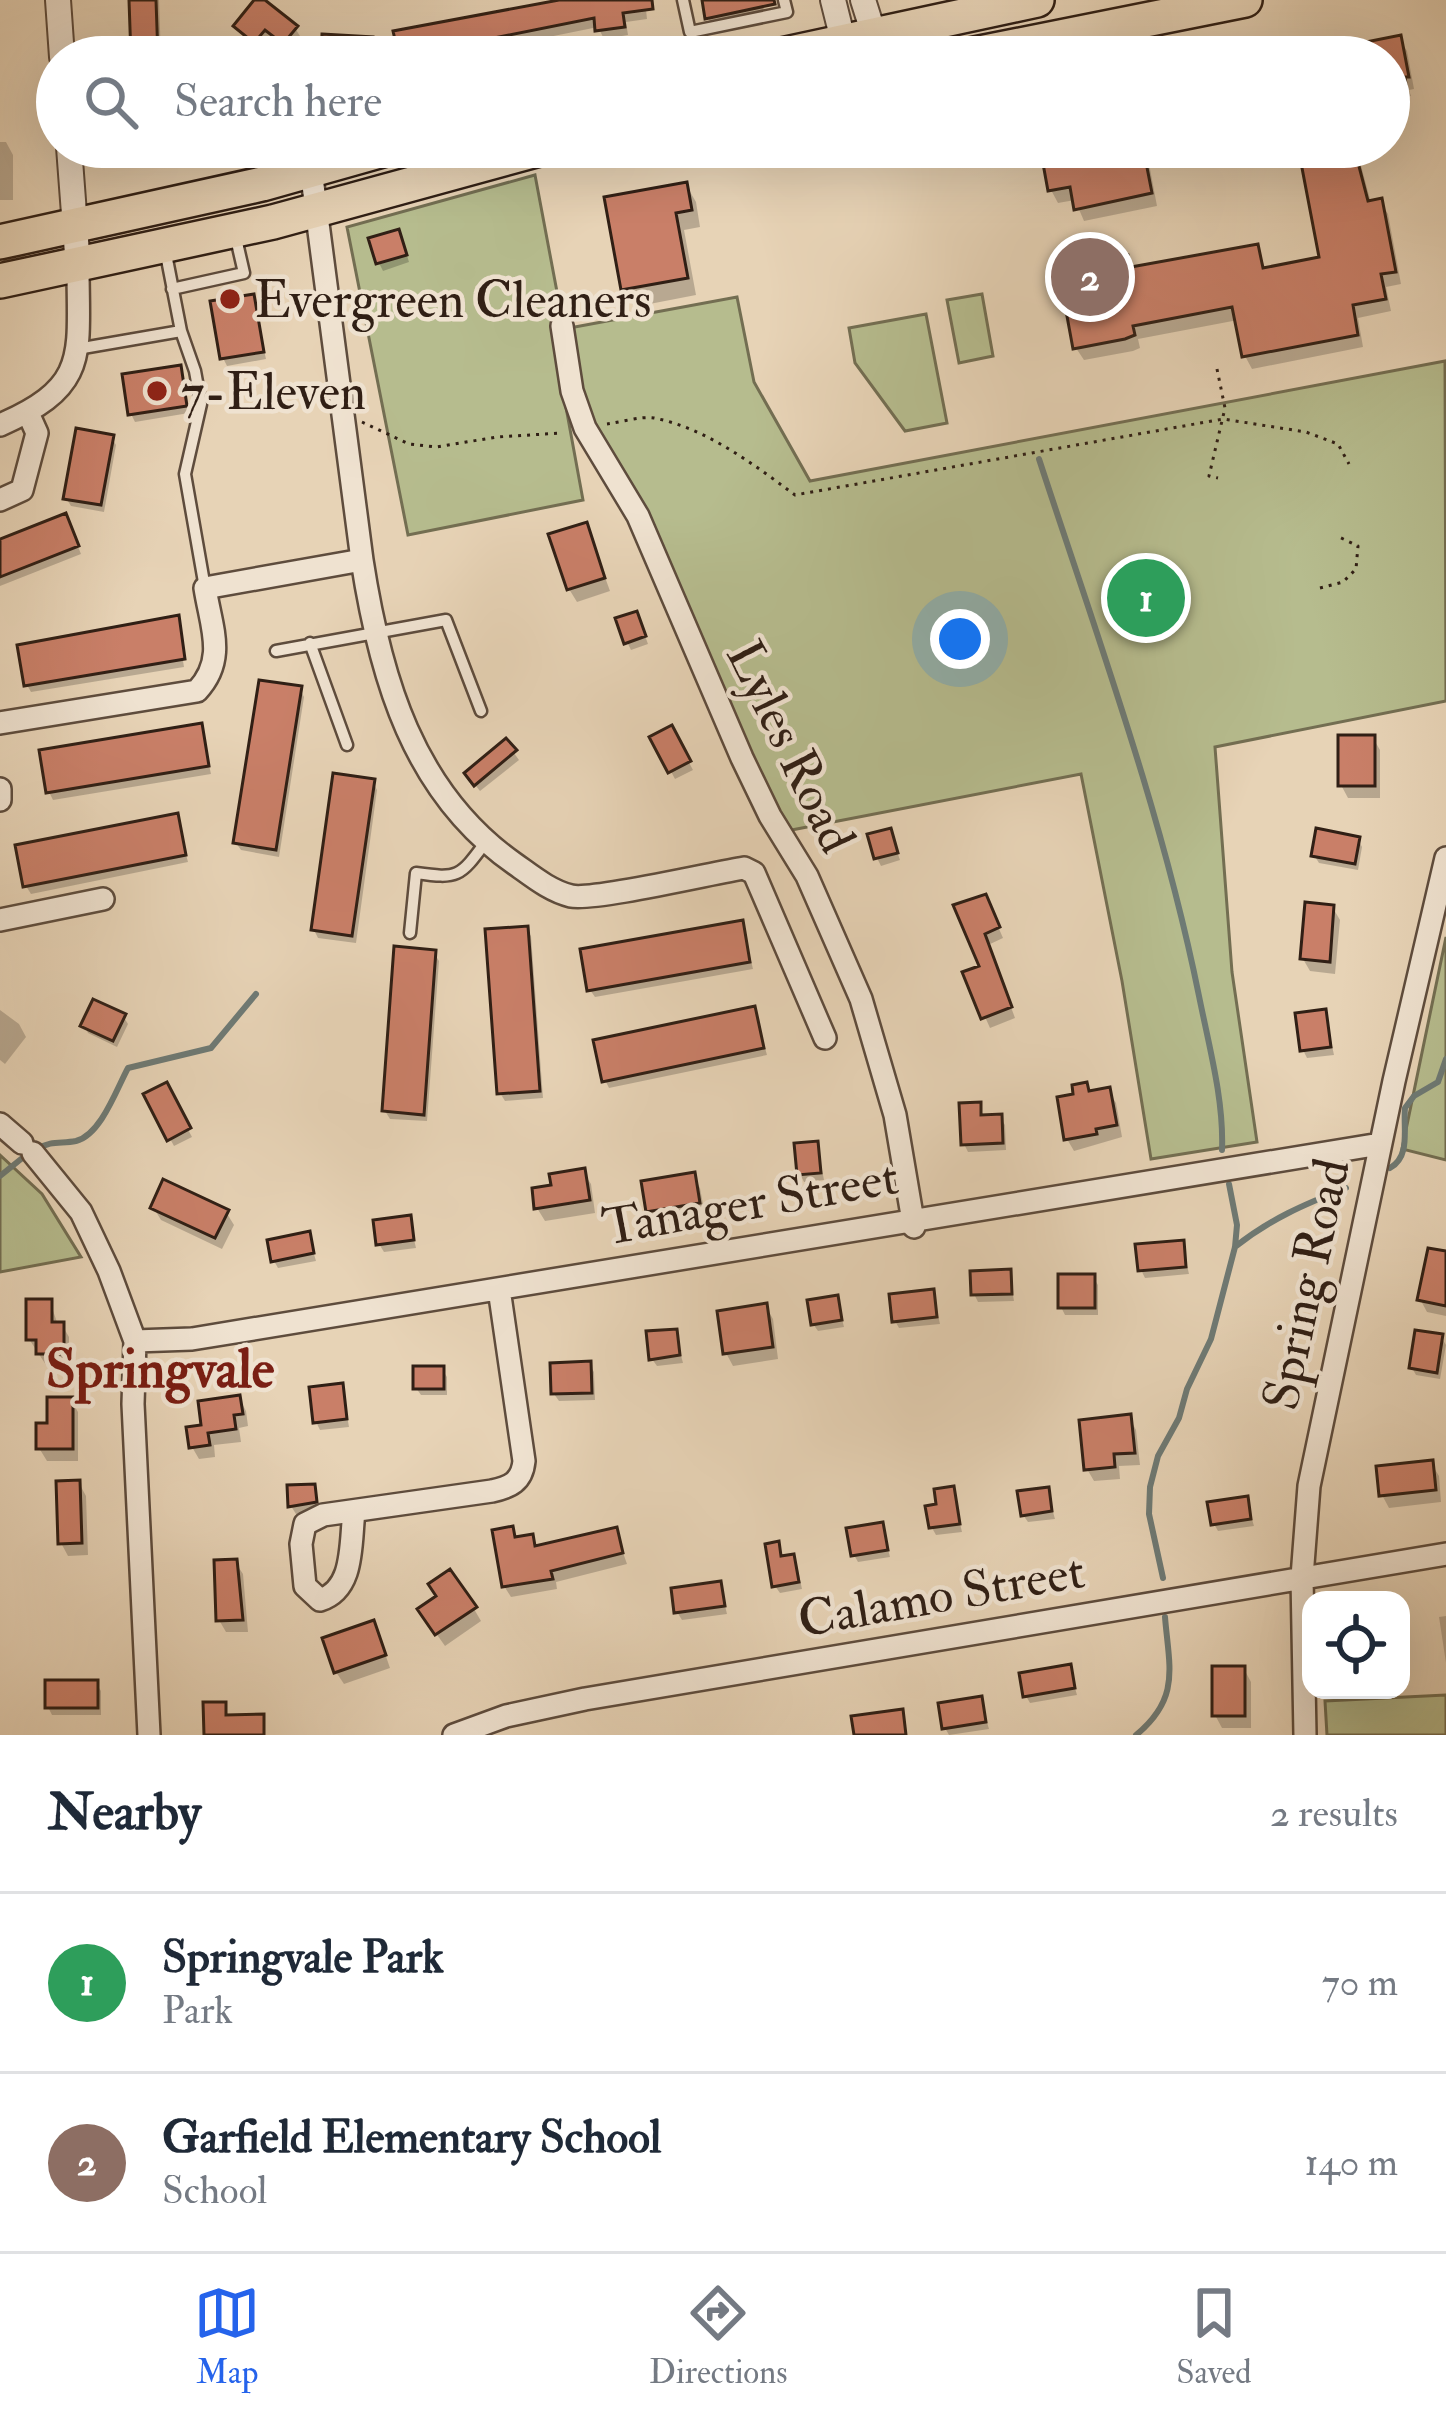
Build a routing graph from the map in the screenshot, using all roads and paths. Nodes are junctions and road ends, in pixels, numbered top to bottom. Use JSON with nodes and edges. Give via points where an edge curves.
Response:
{"nodes":[{"id":1,"x":58,"y":0,"type":"edge"},
{"id":2,"x":683,"y":0,"type":"edge"},
{"id":3,"x":784,"y":0,"type":"edge"},
{"id":4,"x":833,"y":0,"type":"edge"},
{"id":5,"x":863,"y":0,"type":"edge"},
{"id":6,"x":1037,"y":0,"type":"edge"},
{"id":7,"x":1245,"y":0,"type":"edge"},
{"id":8,"x":61,"y":36,"type":"edge"},
{"id":9,"x":854,"y":36,"type":"edge"},
{"id":10,"x":862,"y":36,"type":"edge"},
{"id":11,"x":908,"y":36,"type":"edge"},
{"id":12,"x":1065,"y":36,"type":"edge"},
{"id":13,"x":70,"y":168,"type":"edge"},
{"id":14,"x":318,"y":168,"type":"edge"},
{"id":15,"x":470,"y":168,"type":"edge"},
{"id":16,"x":311,"y":170,"type":"junction"},
{"id":17,"x":316,"y":210,"type":"junction"},
{"id":18,"x":74,"y":228,"type":"junction"},
{"id":19,"x":235,"y":231,"type":"junction"},
{"id":20,"x":0,"y":242,"type":"edge"},
{"id":21,"x":164,"y":248,"type":"junction"},
{"id":22,"x":78,"y":268,"type":"junction"},
{"id":23,"x":0,"y":281,"type":"edge"},
{"id":24,"x":172,"y":289,"type":"junction"},
{"id":25,"x":562,"y":326,"type":"dead end"},
{"id":26,"x":181,"y":331,"type":"junction"},
{"id":27,"x":77,"y":350,"type":"junction"},
{"id":28,"x":1217,"y":368,"type":"dead end"},
{"id":29,"x":28,"y":413,"type":"junction"},
{"id":30,"x":345,"y":413,"type":"junction"},
{"id":31,"x":1223,"y":419,"type":"junction"},
{"id":32,"x":0,"y":425,"type":"edge"},
{"id":33,"x":584,"y":428,"type":"junction"},
{"id":34,"x":1349,"y":464,"type":"dead end"},
{"id":35,"x":1218,"y":478,"type":"dead end"},
{"id":36,"x":0,"y":500,"type":"edge"},
{"id":37,"x":1339,"y":537,"type":"dead end"},
{"id":38,"x":362,"y":560,"type":"junction"},
{"id":39,"x":205,"y":587,"type":"junction"},
{"id":40,"x":1320,"y":588,"type":"dead end"},
{"id":41,"x":373,"y":631,"type":"junction"},
{"id":42,"x":310,"y":644,"type":"junction"},
{"id":43,"x":276,"y":650,"type":"dead end"},
{"id":44,"x":481,"y":711,"type":"dead end"},
{"id":45,"x":0,"y":723,"type":"edge"},
{"id":46,"x":347,"y":745,"type":"dead end"},
{"id":47,"x":0,"y":789,"type":"edge"},
{"id":48,"x":0,"y":800,"type":"edge"},
{"id":49,"x":484,"y":843,"type":"junction"},
{"id":50,"x":1446,"y":858,"type":"edge"},
{"id":51,"x":103,"y":899,"type":"dead end"},
{"id":52,"x":0,"y":920,"type":"edge"},
{"id":53,"x":410,"y":933,"type":"dead end"},
{"id":54,"x":825,"y":1038,"type":"dead end"},
{"id":55,"x":0,"y":1124,"type":"edge"},
{"id":56,"x":1380,"y":1144,"type":"junction"},
{"id":57,"x":914,"y":1223,"type":"junction"},
{"id":58,"x":499,"y":1289,"type":"junction"},
{"id":59,"x":135,"y":1341,"type":"junction"},
{"id":60,"x":354,"y":1512,"type":"dead end"},
{"id":61,"x":1446,"y":1554,"type":"edge"},
{"id":62,"x":1301,"y":1577,"type":"junction"},
{"id":63,"x":149,"y":1735,"type":"edge"},
{"id":64,"x":454,"y":1735,"type":"edge"},
{"id":65,"x":1305,"y":1735,"type":"edge"}],
"edges":[{"from":1,"to":8,"type":"street"},
{"from":2,"to":3,"type":"lane","via":[[690,32],[787,12]]},
{"from":4,"to":9,"type":"street"},
{"from":5,"to":10,"type":"street"},
{"from":6,"to":11,"type":"main road"},
{"from":7,"to":12,"type":"main road"},
{"from":13,"to":18,"type":"street"},
{"from":14,"to":16,"type":"main road"},
{"from":15,"to":17,"type":"main road"},
{"from":16,"to":17,"type":"street"},
{"from":16,"to":18,"type":"main road"},
{"from":17,"to":19,"type":"main road"},
{"from":17,"to":30,"type":"street"},
{"from":18,"to":20,"type":"main road"},
{"from":18,"to":22,"type":"street"},
{"from":19,"to":21,"type":"main road"},
{"from":19,"to":24,"type":"lane","via":[[244,273]]},
{"from":21,"to":22,"type":"main road"},
{"from":21,"to":24,"type":"lane"},
{"from":22,"to":23,"type":"main road"},
{"from":22,"to":27,"type":"street"},
{"from":24,"to":26,"type":"lane"},
{"from":25,"to":33,"type":"street","name":"Lyles Road"},
{"from":26,"to":27,"type":"lane"},
{"from":26,"to":39,"type":"lane","via":[[201,404],[185,475]]},
{"from":27,"to":29,"type":"street","via":[[68,380]]},
{"from":28,"to":31,"type":"path"},
{"from":29,"to":32,"type":"street"},
{"from":29,"to":36,"type":"street","via":[[37,434],[22,490]]},
{"from":30,"to":33,"type":"path","via":[[409,445],[436,447]]},
{"from":30,"to":38,"type":"street"},
{"from":31,"to":33,"type":"path","via":[[795,495],[696,432],[650,417]]},
{"from":31,"to":34,"type":"path","via":[[1306,431],[1337,444]]},
{"from":31,"to":35,"type":"path","via":[[1209,476]]},
{"from":33,"to":57,"type":"street","name":"Lyles Road","via":[[638,516],[742,758],[807,876],[861,999],[891,1098]]},
{"from":37,"to":40,"type":"path","via":[[1358,546],[1356,569]]},
{"from":38,"to":39,"type":"street"},
{"from":38,"to":41,"type":"street"},
{"from":39,"to":45,"type":"street","via":[[217,660],[197,691]]},
{"from":41,"to":42,"type":"lane"},
{"from":41,"to":44,"type":"lane","via":[[446,620]]},
{"from":41,"to":49,"type":"street","via":[[414,745]]},
{"from":42,"to":43,"type":"lane"},
{"from":42,"to":46,"type":"lane"},
{"from":47,"to":48,"type":"street"},
{"from":49,"to":53,"type":"lane","via":[[451,878],[416,873]]},
{"from":49,"to":54,"type":"street","via":[[574,897],[744,868],[754,873]]},
{"from":50,"to":56,"type":"street","name":"Spring Road"},
{"from":51,"to":52,"type":"street"},
{"from":55,"to":59,"type":"street","via":[[63,1187]]},
{"from":56,"to":57,"type":"street","name":"Tanager Street"},
{"from":56,"to":62,"type":"street","name":"Spring Road","via":[[1309,1486]]},
{"from":57,"to":58,"type":"street","name":"Tanager Street"},
{"from":58,"to":59,"type":"street","name":"Tanager Street","via":[[192,1339]]},
{"from":58,"to":60,"type":"street","via":[[524,1461],[518,1479],[492,1491]]},
{"from":59,"to":63,"type":"street"},
{"from":61,"to":62,"type":"street","name":"Calamo Street"},
{"from":62,"to":64,"type":"street","name":"Calamo Street","via":[[585,1699]]},
{"from":62,"to":65,"type":"street","name":"Spring Road"}]}
